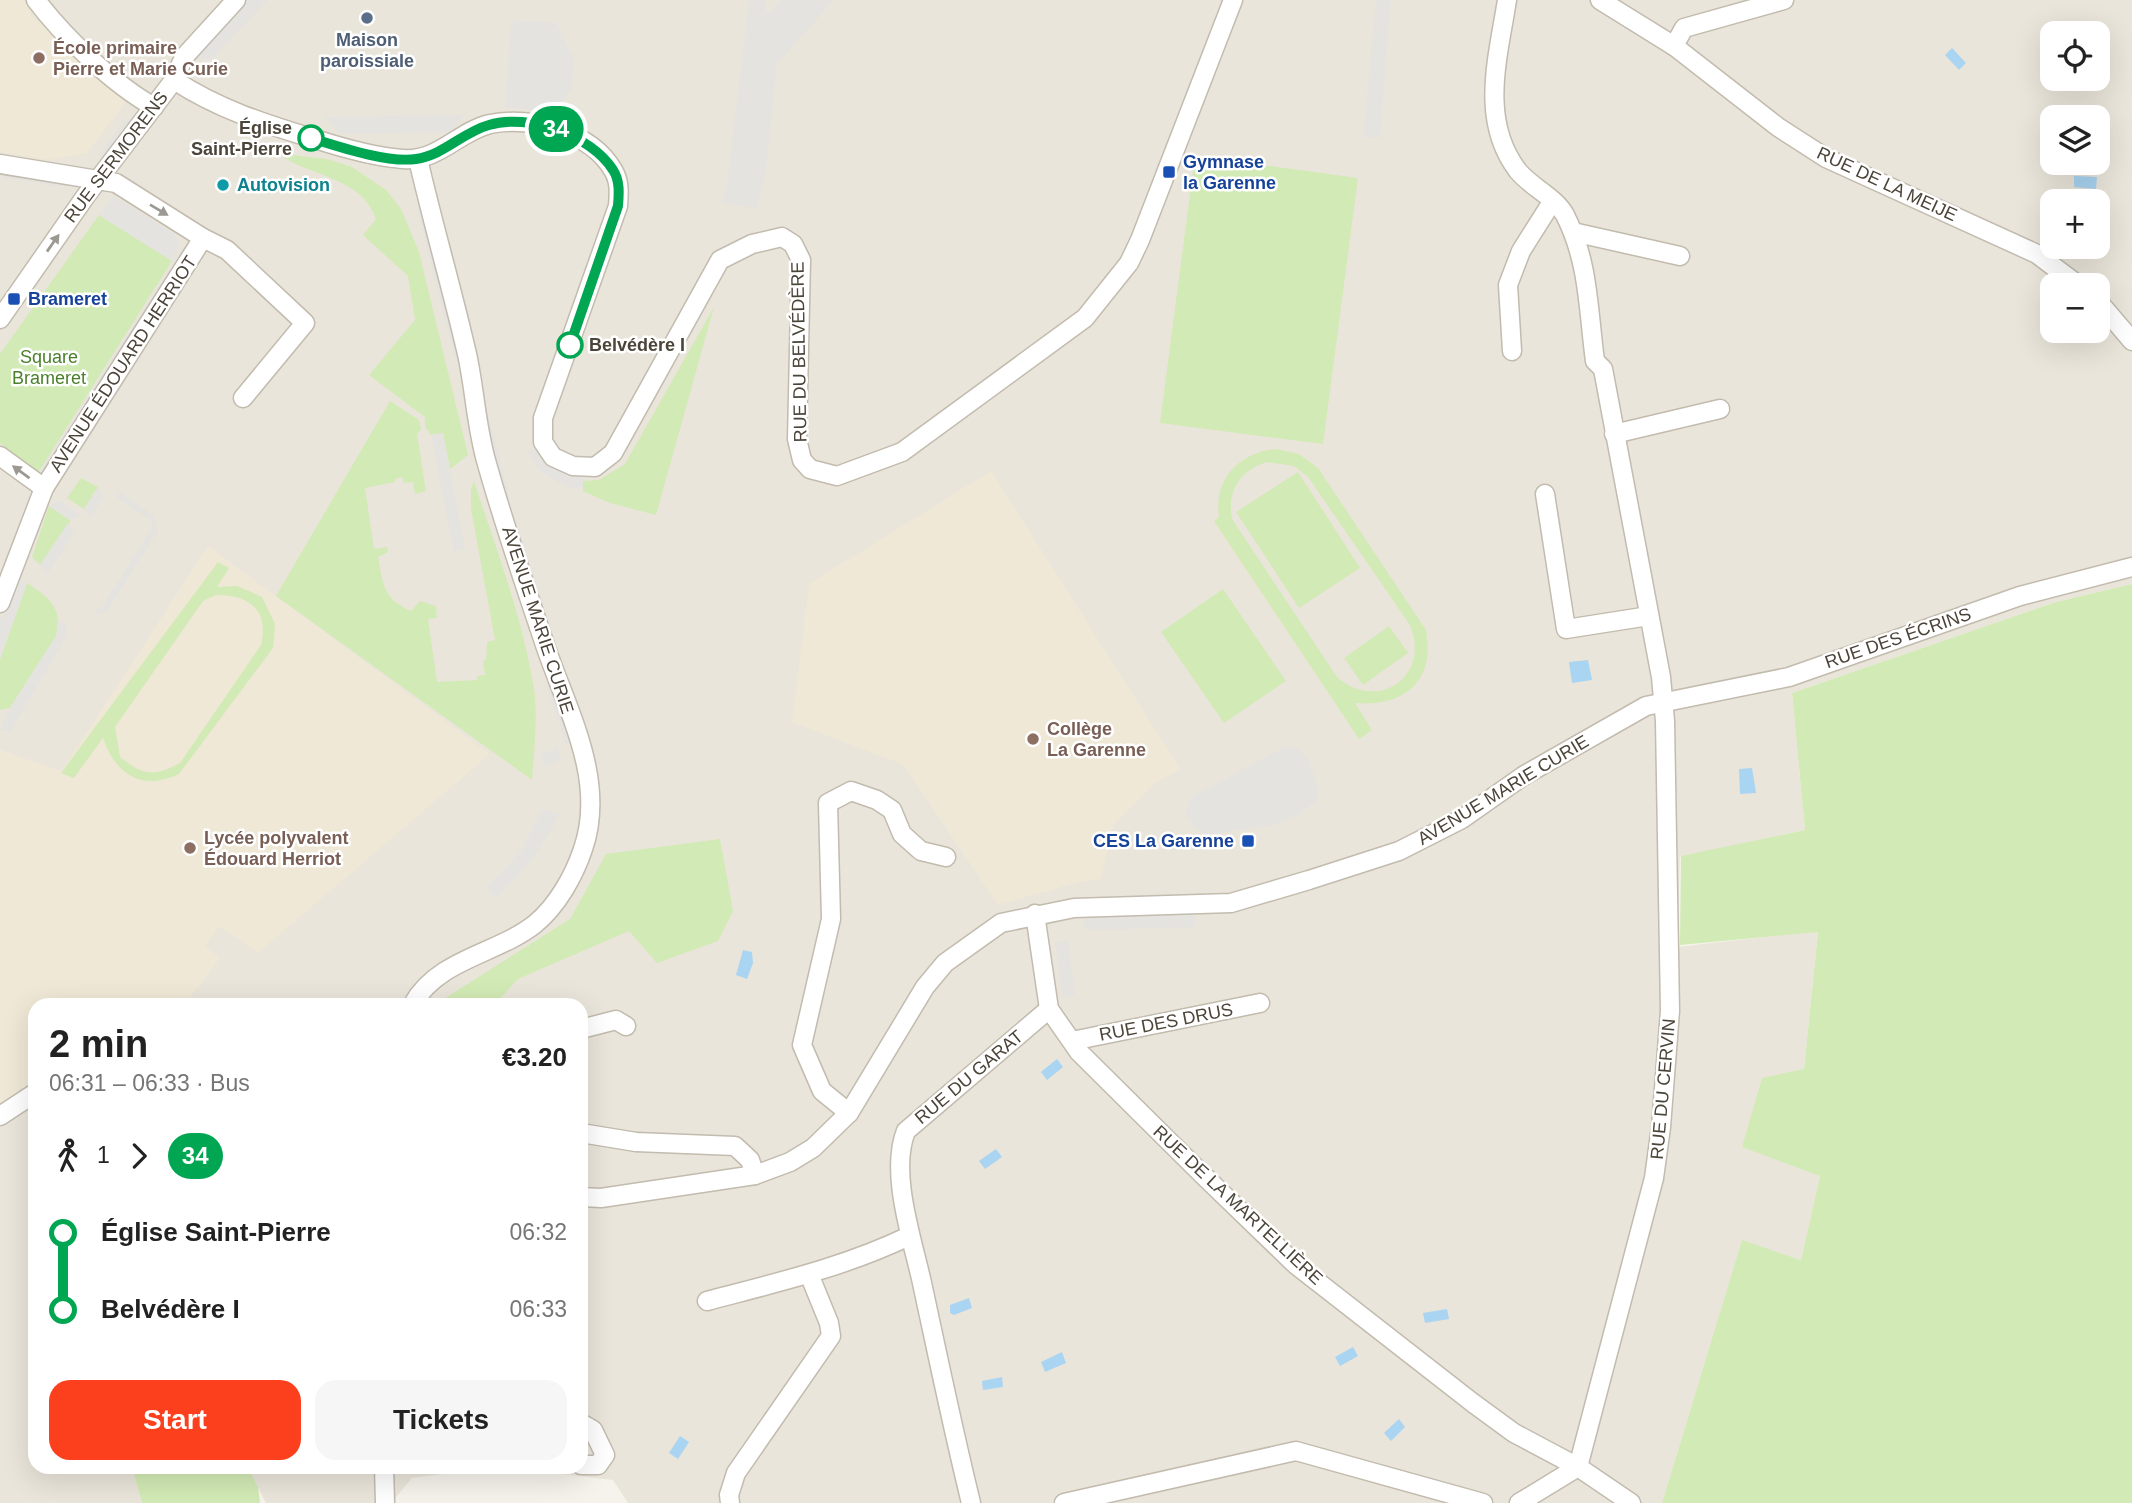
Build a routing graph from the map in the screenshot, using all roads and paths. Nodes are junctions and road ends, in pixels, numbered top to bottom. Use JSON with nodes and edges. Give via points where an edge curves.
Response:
{"nodes":[{"id":1,"x":36,"y":0,"type":"edge"},
{"id":2,"x":236,"y":0,"type":"edge"},
{"id":3,"x":1233,"y":0,"type":"edge"},
{"id":4,"x":1507,"y":0,"type":"edge"},
{"id":5,"x":1600,"y":0,"type":"edge"},
{"id":6,"x":1784,"y":0,"type":"edge"},
{"id":7,"x":1674,"y":46,"type":"junction"},
{"id":8,"x":174,"y":80,"type":"junction"},
{"id":9,"x":154,"y":107,"type":"junction"},
{"id":10,"x":418,"y":159,"type":"junction"},
{"id":11,"x":0,"y":164,"type":"edge"},
{"id":12,"x":99,"y":182,"type":"junction"},
{"id":13,"x":1552,"y":202,"type":"junction"},
{"id":14,"x":1573,"y":232,"type":"junction"},
{"id":15,"x":203,"y":238,"type":"junction"},
{"id":16,"x":1680,"y":256,"type":"dead end"},
{"id":17,"x":2062,"y":273,"type":"edge"},
{"id":18,"x":2110,"y":315,"type":"edge"},
{"id":19,"x":0,"y":319,"type":"edge"},
{"id":20,"x":2132,"y":341,"type":"edge"},
{"id":21,"x":1512,"y":351,"type":"dead end"},
{"id":22,"x":243,"y":398,"type":"dead end"},
{"id":23,"x":1720,"y":408,"type":"dead end"},
{"id":24,"x":1614,"y":434,"type":"junction"},
{"id":25,"x":0,"y":456,"type":"edge"},
{"id":26,"x":44,"y":488,"type":"junction"},
{"id":27,"x":1545,"y":494,"type":"dead end"},
{"id":28,"x":2132,"y":567,"type":"edge"},
{"id":29,"x":0,"y":603,"type":"edge"},
{"id":30,"x":1648,"y":616,"type":"junction"},
{"id":31,"x":1663,"y":702,"type":"junction"},
{"id":32,"x":946,"y":857,"type":"dead end"},
{"id":33,"x":1035,"y":914,"type":"junction"},
{"id":34,"x":416,"y":998,"type":"edge"},
{"id":35,"x":1260,"y":1003,"type":"dead end"},
{"id":36,"x":1049,"y":1009,"type":"junction"},
{"id":37,"x":626,"y":1026,"type":"dead end"},
{"id":38,"x":588,"y":1027,"type":"edge"},
{"id":39,"x":1072,"y":1041,"type":"junction"},
{"id":40,"x":28,"y":1098,"type":"edge"},
{"id":41,"x":849,"y":1113,"type":"junction"},
{"id":42,"x":0,"y":1116,"type":"edge"},
{"id":43,"x":588,"y":1134,"type":"edge"},
{"id":44,"x":755,"y":1175,"type":"junction"},
{"id":45,"x":588,"y":1197,"type":"edge"},
{"id":46,"x":909,"y":1236,"type":"junction"},
{"id":47,"x":809,"y":1274,"type":"junction"},
{"id":48,"x":707,"y":1301,"type":"dead end"},
{"id":49,"x":588,"y":1427,"type":"edge"},
{"id":50,"x":588,"y":1465,"type":"edge"},
{"id":51,"x":1578,"y":1467,"type":"junction"},
{"id":52,"x":384,"y":1474,"type":"edge"},
{"id":53,"x":385,"y":1503,"type":"edge"},
{"id":54,"x":730,"y":1503,"type":"edge"},
{"id":55,"x":971,"y":1503,"type":"edge"},
{"id":56,"x":1064,"y":1503,"type":"edge"},
{"id":57,"x":1483,"y":1503,"type":"edge"},
{"id":58,"x":1519,"y":1503,"type":"edge"},
{"id":59,"x":1631,"y":1503,"type":"edge"}],
"edges":[{"from":1,"to":9,"type":"street","via":[[79,46],[136,97]]},
{"from":2,"to":8,"type":"street","name":"RUE SERMORENS","via":[[184,57]]},
{"from":3,"to":10,"type":"street","name":"RUE DU BELVÉDÈRE","via":[[1164,184],[1129,263],[1113,285],[1085,318],[902,452],[837,476],[810,469],[802,460],[797,439],[802,284],[801,260],[793,244],[773,237],[720,260],[613,453],[595,467],[573,466],[553,457],[543,442],[543,418],[618,206],[614,170],[589,143],[552,127],[515,123],[489,125]]},
{"from":4,"to":13,"type":"street","name":"RUE DU CERVIN","via":[[1494,82],[1496,122],[1509,158]]},
{"from":5,"to":7,"type":"street","name":"RUE DE LA MEIJE"},
{"from":6,"to":7,"type":"street","via":[[1684,28]]},
{"from":7,"to":17,"type":"street","name":"RUE DE LA MEIJE","via":[[1778,127],[1826,158],[2037,254]]},
{"from":8,"to":9,"type":"street","name":"RUE SERMORENS"},
{"from":8,"to":10,"type":"street","name":"RUE DU BELVÉDÈRE","via":[[267,127],[340,147]]},
{"from":9,"to":12,"type":"street","name":"RUE SERMORENS"},
{"from":10,"to":34,"type":"street","name":"AVENUE MARIE CURIE","via":[[468,358],[486,462],[583,747],[591,818],[563,892],[535,924],[454,964]]},
{"from":11,"to":12,"type":"street","name":"AVENUE ÉDOUARD HERRIOT"},
{"from":12,"to":15,"type":"street","name":"AVENUE ÉDOUARD HERRIOT","one_way":true,"via":[[116,183]]},
{"from":19,"to":12,"type":"street","name":"RUE SERMORENS","one_way":true},
{"from":13,"to":14,"type":"street","name":"RUE DU CERVIN","via":[[1563,211]]},
{"from":13,"to":21,"type":"street","via":[[1521,251],[1508,285]]},
{"from":14,"to":16,"type":"street"},
{"from":14,"to":24,"type":"street","name":"RUE DU CERVIN","via":[[1585,265],[1595,361],[1603,369]]},
{"from":15,"to":22,"type":"street","via":[[227,250],[305,323]]},
{"from":15,"to":26,"type":"street","name":"AVENUE ÉDOUARD HERRIOT"},
{"from":18,"to":20,"type":"street"},
{"from":23,"to":24,"type":"street"},
{"from":24,"to":30,"type":"street","name":"RUE DU CERVIN"},
{"from":26,"to":25,"type":"street","one_way":true},
{"from":26,"to":29,"type":"street","name":"AVENUE ÉDOUARD HERRIOT"},
{"from":27,"to":30,"type":"street","via":[[1566,629]]},
{"from":28,"to":31,"type":"street","name":"RUE DES ÉCRINS","via":[[2020,596],[1789,677]]},
{"from":30,"to":31,"type":"street","name":"RUE DU CERVIN"},
{"from":31,"to":33,"type":"street","name":"AVENUE MARIE CURIE","via":[[1646,706],[1523,776],[1462,819],[1399,851],[1231,903],[1074,908]]},
{"from":31,"to":51,"type":"street","name":"RUE DU CERVIN","via":[[1670,1011],[1661,1128],[1654,1178]]},
{"from":32,"to":41,"type":"street","via":[[921,851],[902,834],[892,810],[877,800],[851,791],[828,803],[831,919],[802,1045],[822,1091]]},
{"from":33,"to":36,"type":"street","name":"RUE DE LA MARTELLIÈRE"},
{"from":33,"to":41,"type":"street","name":"AVENUE MARIE CURIE","via":[[1001,923],[944,963]]},
{"from":35,"to":39,"type":"street","name":"RUE DES DRUS"},
{"from":36,"to":39,"type":"street","name":"RUE DE LA MARTELLIÈRE"},
{"from":36,"to":46,"type":"street","name":"RUE DU GARAT","via":[[906,1131],[901,1162]]},
{"from":37,"to":38,"type":"street","via":[[616,1020]]},
{"from":39,"to":51,"type":"street","name":"RUE DE LA MARTELLIÈRE","via":[[1296,1265],[1514,1433]]},
{"from":40,"to":42,"type":"street"},
{"from":41,"to":44,"type":"street","name":"AVENUE MARIE CURIE","via":[[813,1148]]},
{"from":43,"to":44,"type":"street","via":[[636,1142],[735,1146],[750,1160]]},
{"from":44,"to":45,"type":"street","name":"AVENUE MARIE CURIE"},
{"from":46,"to":47,"type":"street"},
{"from":46,"to":55,"type":"street","name":"RUE DU GARAT"},
{"from":47,"to":48,"type":"street"},
{"from":47,"to":54,"type":"street","via":[[831,1336],[736,1472]]},
{"from":49,"to":50,"type":"street","via":[[605,1455],[598,1465]]},
{"from":51,"to":58,"type":"street"},
{"from":51,"to":59,"type":"street","name":"RUE DE LA MARTELLIÈRE"},
{"from":52,"to":53,"type":"street"},
{"from":56,"to":57,"type":"street","via":[[1296,1451]]}]}
